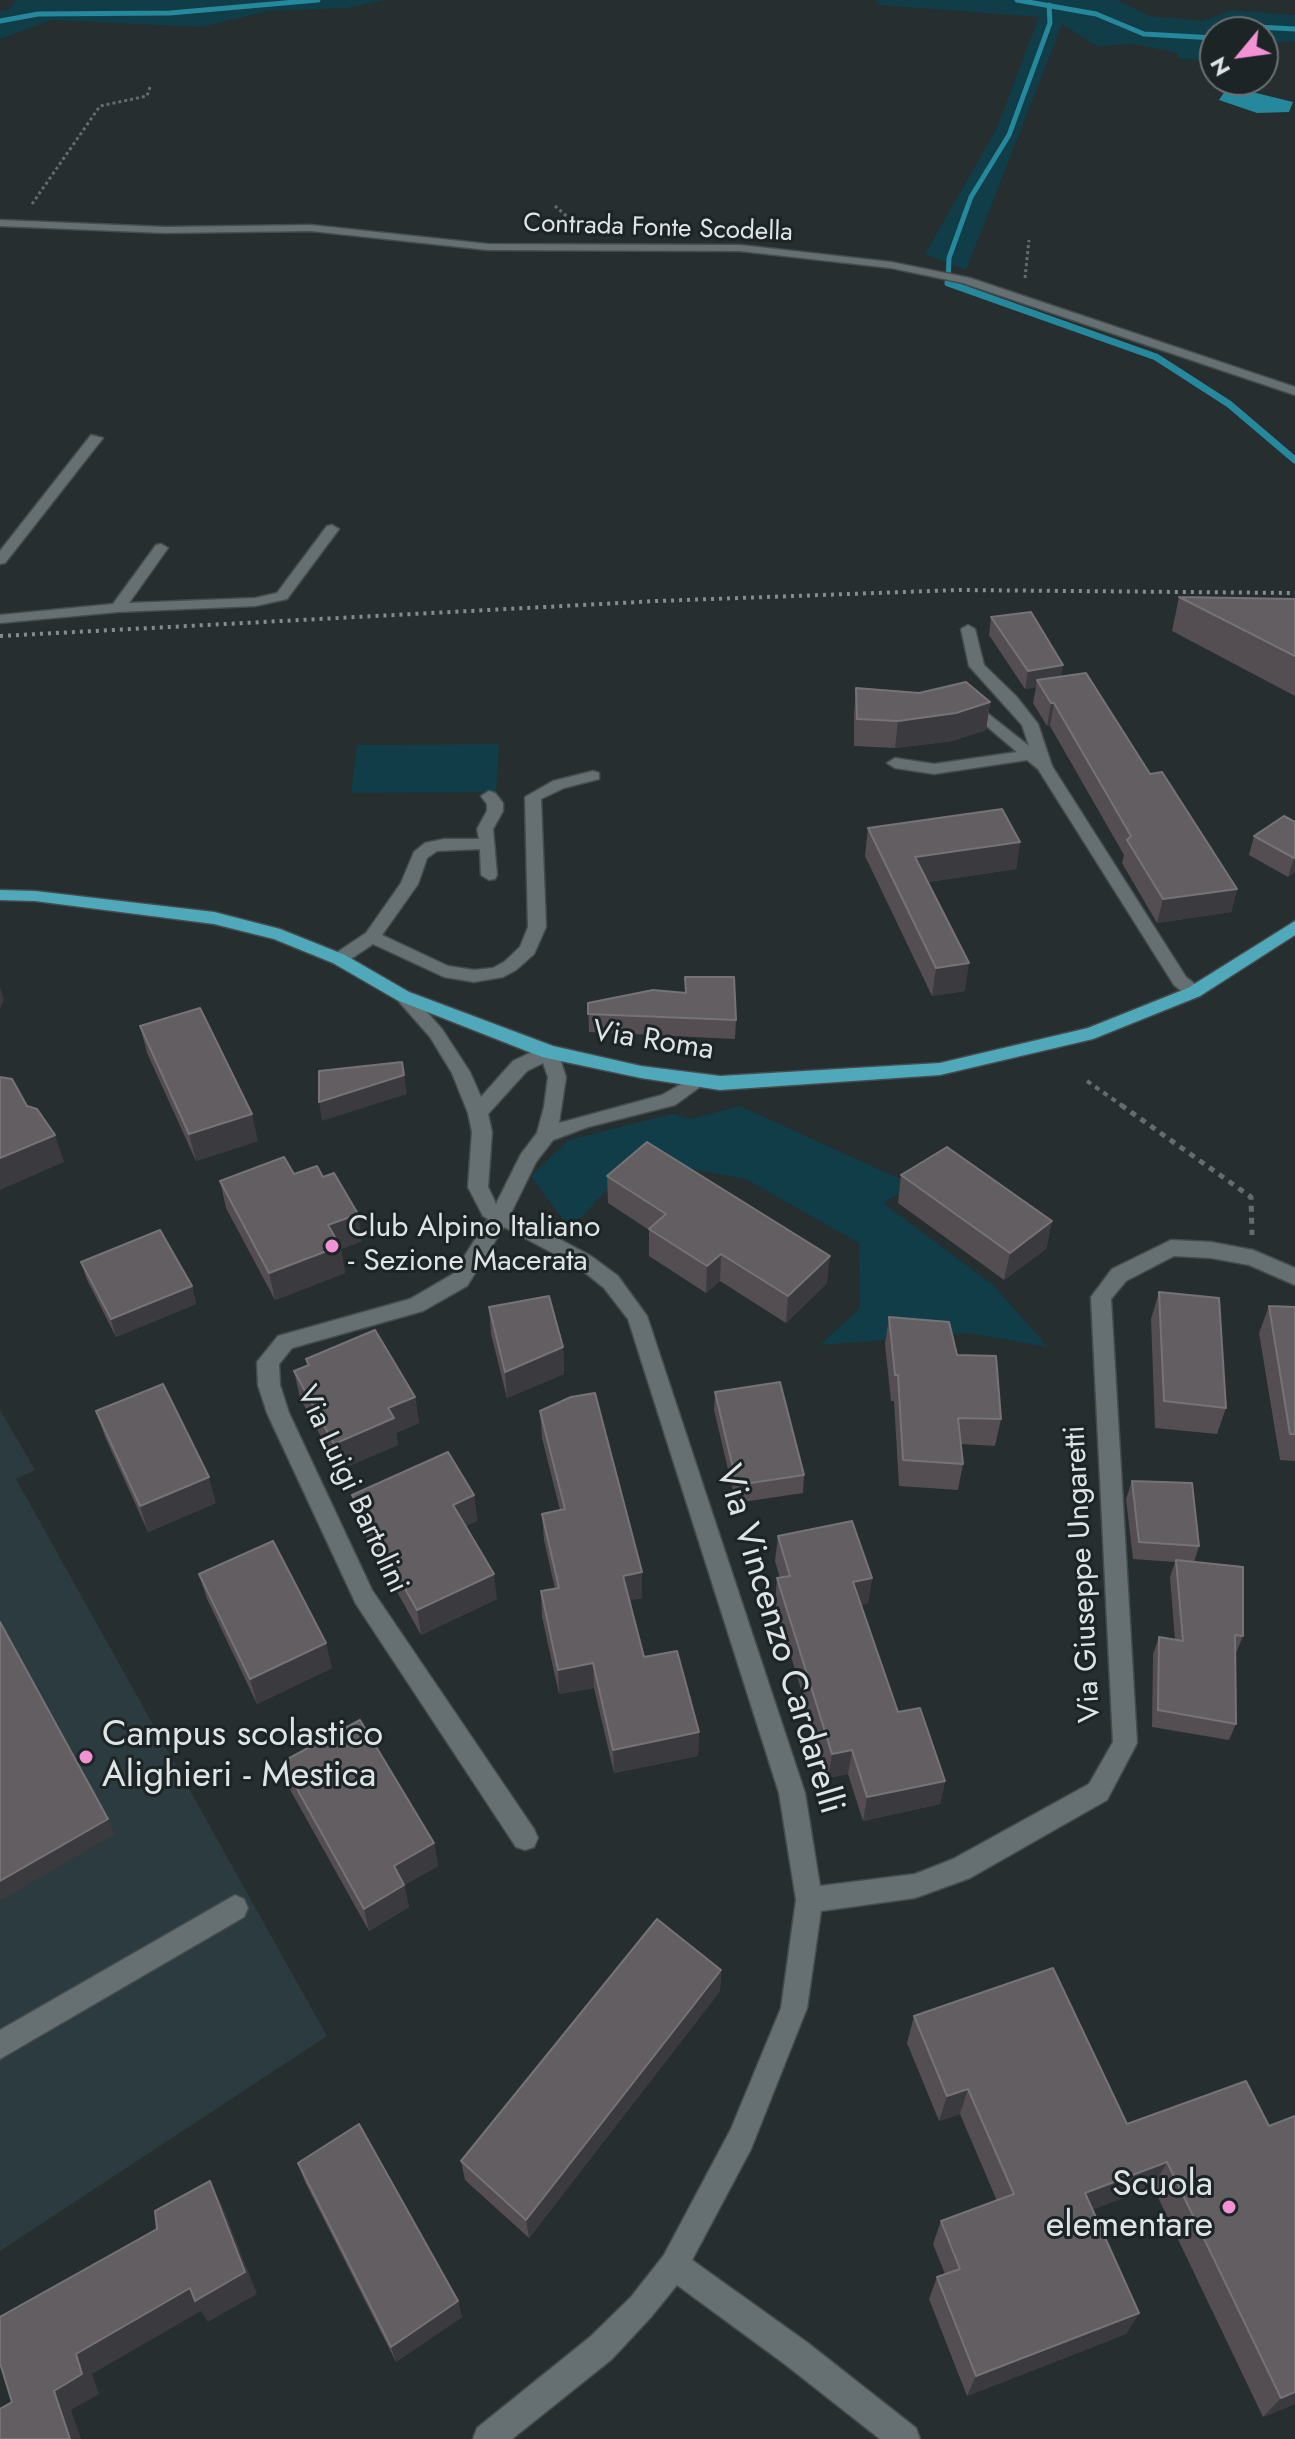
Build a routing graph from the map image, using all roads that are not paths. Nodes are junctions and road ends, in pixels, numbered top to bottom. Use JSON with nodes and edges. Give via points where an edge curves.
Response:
{"nodes":[{"id":1,"x":0,"y":223,"type":"edge"},
{"id":2,"x":1295,"y":391,"type":"edge"},
{"id":3,"x":96,"y":438,"type":"dead end"},
{"id":4,"x":332,"y":529,"type":"dead end"},
{"id":5,"x":161,"y":548,"type":"dead end"},
{"id":6,"x":0,"y":560,"type":"edge"},
{"id":7,"x":118,"y":608,"type":"junction"},
{"id":8,"x":0,"y":619,"type":"edge"},
{"id":9,"x":968,"y":629,"type":"dead end"},
{"id":10,"x":953,"y":704,"type":"edge"},
{"id":11,"x":1027,"y":755,"type":"junction"},
{"id":12,"x":895,"y":763,"type":"dead end"},
{"id":13,"x":1044,"y":766,"type":"junction"},
{"id":14,"x":593,"y":776,"type":"dead end"},
{"id":15,"x":489,"y":796,"type":"dead end"},
{"id":16,"x":488,"y":844,"type":"junction"},
{"id":17,"x":489,"y":875,"type":"dead end"},
{"id":18,"x":0,"y":895,"type":"edge"},
{"id":19,"x":1295,"y":927,"type":"edge"},
{"id":20,"x":372,"y":937,"type":"junction"},
{"id":21,"x":339,"y":959,"type":"junction"},
{"id":22,"x":1194,"y":992,"type":"junction"},
{"id":23,"x":403,"y":996,"type":"junction"},
{"id":24,"x":549,"y":1052,"type":"junction"},
{"id":25,"x":699,"y":1081,"type":"junction"},
{"id":26,"x":478,"y":1113,"type":"junction"},
{"id":27,"x":546,"y":1135,"type":"junction"},
{"id":28,"x":499,"y":1218,"type":"junction"},
{"id":29,"x":1295,"y":1277,"type":"edge"},
{"id":30,"x":525,"y":1838,"type":"dead end"},
{"id":31,"x":809,"y":1900,"type":"junction"},
{"id":32,"x":235,"y":1908,"type":"dead end"},
{"id":33,"x":0,"y":2045,"type":"edge"},
{"id":34,"x":674,"y":2265,"type":"junction"},
{"id":35,"x":488,"y":2439,"type":"edge"},
{"id":36,"x":905,"y":2439,"type":"edge"}],
"edges":[{"from":1,"to":2,"type":"street","name":"Contrada Fonte Scodella","via":[[165,230],[311,228],[488,247],[740,248],[931,272]]},
{"from":3,"to":6,"type":"street"},
{"from":4,"to":7,"type":"street","via":[[282,596],[255,602]]},
{"from":5,"to":7,"type":"street"},
{"from":7,"to":8,"type":"street"},
{"from":9,"to":13,"type":"street","via":[[977,666],[1018,698]]},
{"from":10,"to":11,"type":"street","via":[[966,701]]},
{"from":11,"to":12,"type":"street","via":[[934,769]]},
{"from":11,"to":13,"type":"street"},
{"from":13,"to":22,"type":"street","via":[[1171,968]]},
{"from":14,"to":20,"type":"street","via":[[533,797],[537,927],[528,950],[510,966],[474,976],[444,971]]},
{"from":15,"to":16,"type":"street","via":[[495,811],[485,829]]},
{"from":16,"to":17,"type":"street"},
{"from":16,"to":20,"type":"street","via":[[431,847],[420,856],[409,884]]},
{"from":18,"to":21,"type":"main road","name":"Via Roma","via":[[214,918],[280,935]]},
{"from":19,"to":22,"type":"main road","name":"Via Roma"},
{"from":20,"to":21,"type":"street"},
{"from":21,"to":23,"type":"main road","name":"Via Roma"},
{"from":22,"to":25,"type":"main road","name":"Via Roma","via":[[1093,1033],[940,1069]]},
{"from":23,"to":24,"type":"main road","name":"Via Roma"},
{"from":23,"to":26,"type":"street","via":[[445,1046]]},
{"from":24,"to":25,"type":"main road","name":"Via Roma"},
{"from":24,"to":26,"type":"street","via":[[520,1066]]},
{"from":24,"to":27,"type":"street","via":[[557,1077]]},
{"from":25,"to":27,"type":"street","via":[[668,1100]]},
{"from":26,"to":28,"type":"street","via":[[478,1187]]},
{"from":27,"to":28,"type":"street","via":[[513,1184]]},
{"from":28,"to":30,"type":"street","name":"Via Luigi Bartolini","via":[[460,1280],[416,1305],[285,1342],[268,1362],[278,1413],[364,1597]]},
{"from":28,"to":31,"type":"street","name":"Via Vincenzo Cardarelli","via":[[584,1261],[611,1282],[637,1316],[792,1793]]},
{"from":29,"to":31,"type":"street","name":"Via Giuseppe Ungaretti","via":[[1253,1258],[1171,1248],[1119,1275],[1101,1297],[1125,1743],[1098,1792],[961,1869],[915,1886]]},
{"from":31,"to":34,"type":"street","name":"Via Vincenzo Cardarelli","via":[[794,2008],[741,2139]]},
{"from":32,"to":33,"type":"street"},
{"from":34,"to":35,"type":"street","name":"Via Vincenzo Cardarelli","via":[[601,2348]]},
{"from":34,"to":36,"type":"street"}]}
